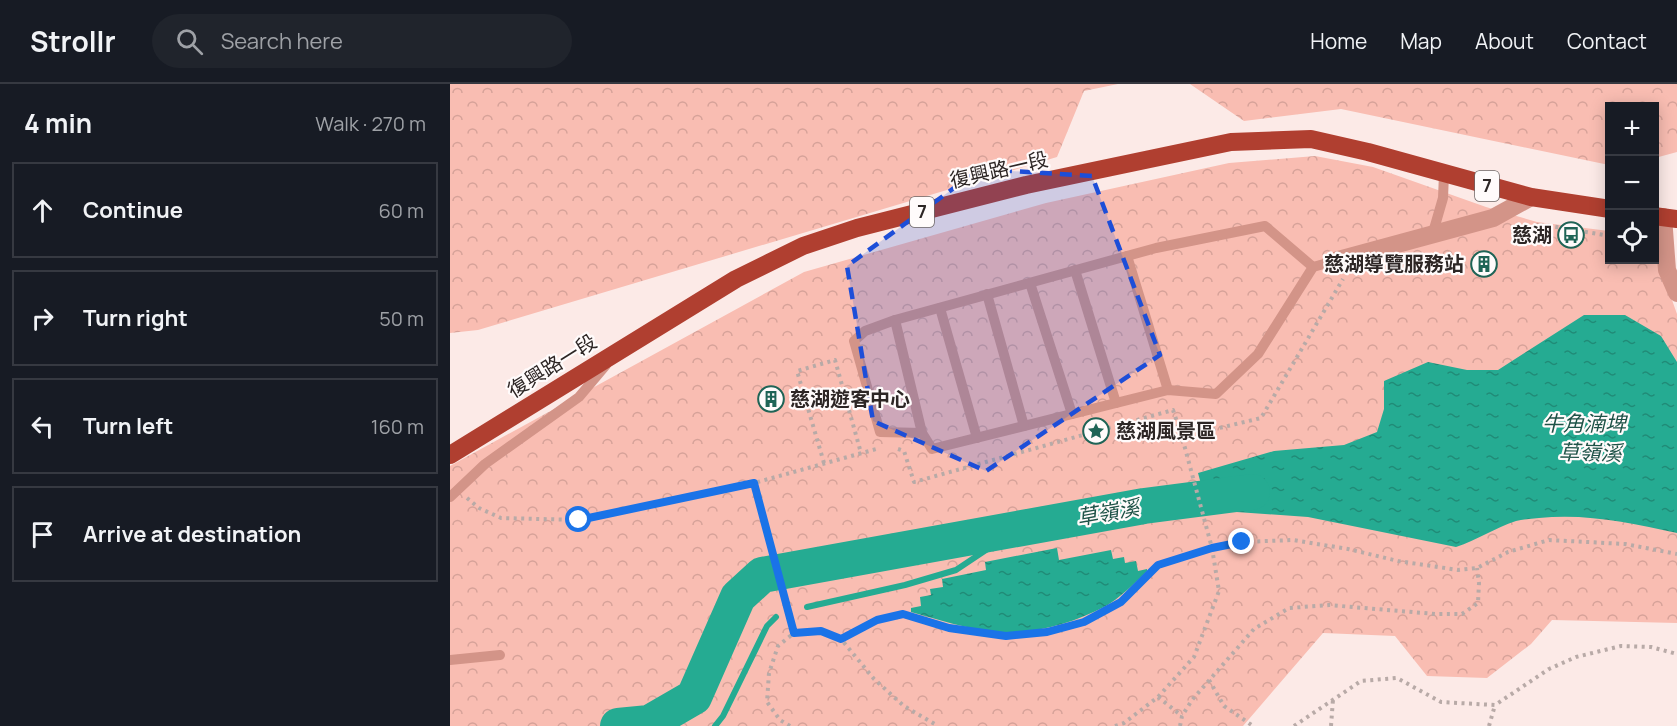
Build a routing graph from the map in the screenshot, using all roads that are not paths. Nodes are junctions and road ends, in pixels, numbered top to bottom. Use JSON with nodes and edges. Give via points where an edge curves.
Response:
{"nodes":[{"id":1,"x":1444,"y":174,"type":"junction"},
{"id":2,"x":1531,"y":197,"type":"junction"},
{"id":3,"x":1605,"y":208,"type":"edge"},
{"id":4,"x":1665,"y":218,"type":"edge"},
{"id":5,"x":1432,"y":236,"type":"junction"},
{"id":6,"x":1127,"y":256,"type":"junction"},
{"id":7,"x":1331,"y":262,"type":"joint"},
{"id":8,"x":1313,"y":267,"type":"junction"},
{"id":9,"x":1075,"y":270,"type":"junction"},
{"id":10,"x":1030,"y":283,"type":"junction"},
{"id":11,"x":1677,"y":293,"type":"edge"},
{"id":12,"x":987,"y":294,"type":"junction"},
{"id":13,"x":940,"y":308,"type":"junction"},
{"id":14,"x":895,"y":320,"type":"junction"},
{"id":15,"x":615,"y":353,"type":"junction"},
{"id":16,"x":1168,"y":390,"type":"junction"},
{"id":17,"x":1116,"y":403,"type":"junction"},
{"id":18,"x":1072,"y":414,"type":"junction"},
{"id":19,"x":1024,"y":426,"type":"junction"},
{"id":20,"x":922,"y":433,"type":"junction"},
{"id":21,"x":977,"y":438,"type":"junction"},
{"id":22,"x":450,"y":455,"type":"edge"},
{"id":23,"x":455,"y":494,"type":"edge"},
{"id":24,"x":500,"y":655,"type":"dead end"},
{"id":25,"x":450,"y":660,"type":"edge"}],
"edges":[{"from":1,"to":2,"type":"main road","name":"復興路一段","number":"7"},
{"from":1,"to":5,"type":"lane","via":[[1443,198]]},
{"from":1,"to":15,"type":"main road","name":"復興路一段","number":"7","via":[[1311,139],[1231,142],[1026,185],[857,228],[803,246],[736,279]]},
{"from":2,"to":3,"type":"main road","name":"復興路一段","number":"7"},
{"from":2,"to":5,"type":"street","via":[[1493,218]]},
{"from":4,"to":11,"type":"street","via":[[1668,270]]},
{"from":5,"to":7,"type":"street"},
{"from":6,"to":8,"type":"lane","via":[[1265,226]]},
{"from":6,"to":9,"type":"lane"},
{"from":6,"to":16,"type":"lane"},
{"from":7,"to":8,"type":"lane"},
{"from":8,"to":16,"type":"lane","via":[[1258,354],[1216,394]]},
{"from":9,"to":10,"type":"lane"},
{"from":9,"to":17,"type":"lane"},
{"from":10,"to":12,"type":"lane"},
{"from":10,"to":18,"type":"lane"},
{"from":12,"to":13,"type":"lane"},
{"from":12,"to":19,"type":"lane"},
{"from":13,"to":14,"type":"lane"},
{"from":13,"to":21,"type":"lane"},
{"from":14,"to":20,"type":"lane"},
{"from":14,"to":20,"type":"lane","via":[[865,331],[854,341],[880,432]]},
{"from":15,"to":22,"type":"main road","name":"復興路一段","number":"7"},
{"from":15,"to":23,"type":"lane","via":[[579,397],[485,464]]},
{"from":16,"to":17,"type":"lane"},
{"from":17,"to":18,"type":"lane"},
{"from":18,"to":19,"type":"lane"},
{"from":19,"to":21,"type":"lane"},
{"from":20,"to":21,"type":"lane","via":[[932,449]]},
{"from":24,"to":25,"type":"lane"}]}
